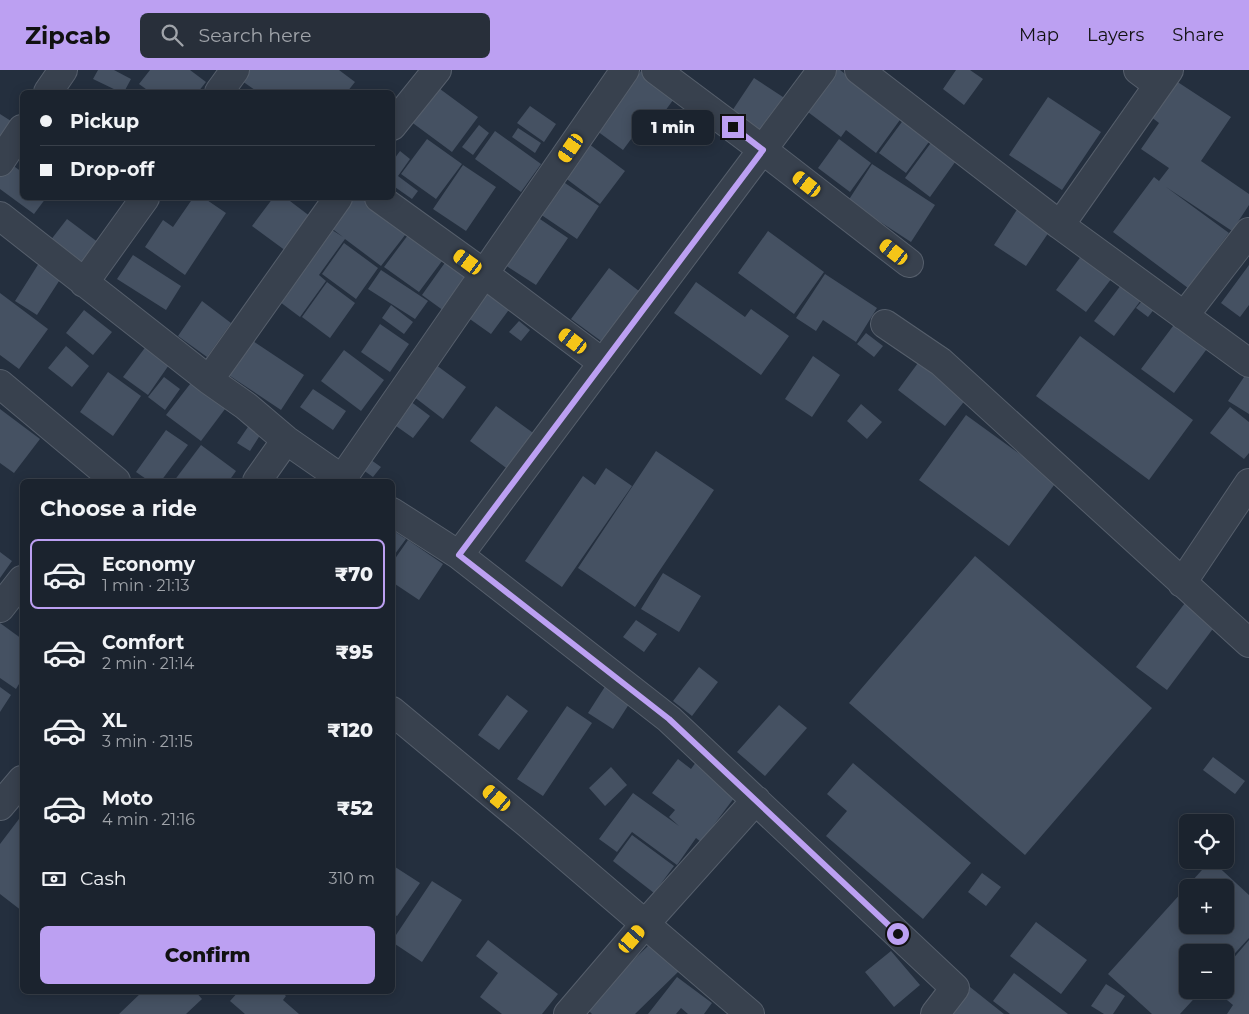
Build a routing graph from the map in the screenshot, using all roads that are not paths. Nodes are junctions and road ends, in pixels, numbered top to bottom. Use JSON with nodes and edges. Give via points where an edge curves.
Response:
{"nodes":[{"id":1,"x":63,"y":70,"type":"edge"},
{"id":2,"x":437,"y":70,"type":"edge"},
{"id":3,"x":625,"y":70,"type":"edge"},
{"id":4,"x":656,"y":70,"type":"edge"},
{"id":5,"x":822,"y":70,"type":"edge"},
{"id":6,"x":859,"y":70,"type":"edge"},
{"id":7,"x":1155,"y":75,"type":"edge"},
{"id":8,"x":49,"y":90,"type":"edge"},
{"id":9,"x":395,"y":122,"type":"edge"},
{"id":10,"x":20,"y":133,"type":"edge"},
{"id":11,"x":763,"y":150,"type":"junction"},
{"id":12,"x":0,"y":162,"type":"edge"},
{"id":13,"x":144,"y":200,"type":"edge"},
{"id":14,"x":337,"y":200,"type":"edge"},
{"id":15,"x":381,"y":200,"type":"edge"},
{"id":16,"x":0,"y":216,"type":"edge"},
{"id":17,"x":1060,"y":225,"type":"junction"},
{"id":18,"x":1249,"y":232,"type":"edge"},
{"id":19,"x":908,"y":263,"type":"dead end"},
{"id":20,"x":483,"y":273,"type":"junction"},
{"id":21,"x":84,"y":283,"type":"junction"},
{"id":22,"x":1184,"y":316,"type":"junction"},
{"id":23,"x":885,"y":324,"type":"dead end"},
{"id":24,"x":1249,"y":363,"type":"edge"},
{"id":25,"x":603,"y":364,"type":"junction"},
{"id":26,"x":209,"y":380,"type":"junction"},
{"id":27,"x":1,"y":385,"type":"edge"},
{"id":28,"x":286,"y":440,"type":"junction"},
{"id":29,"x":108,"y":479,"type":"edge"},
{"id":30,"x":258,"y":479,"type":"edge"},
{"id":31,"x":342,"y":479,"type":"edge"},
{"id":32,"x":344,"y":479,"type":"edge"},
{"id":33,"x":1249,"y":483,"type":"edge"},
{"id":34,"x":395,"y":514,"type":"edge"},
{"id":35,"x":459,"y":555,"type":"junction"},
{"id":36,"x":20,"y":583,"type":"edge"},
{"id":37,"x":1182,"y":583,"type":"junction"},
{"id":38,"x":0,"y":608,"type":"edge"},
{"id":39,"x":1249,"y":643,"type":"edge"},
{"id":40,"x":395,"y":714,"type":"edge"},
{"id":41,"x":20,"y":782,"type":"edge"},
{"id":42,"x":756,"y":800,"type":"junction"},
{"id":43,"x":0,"y":806,"type":"edge"},
{"id":44,"x":645,"y":924,"type":"junction"},
{"id":45,"x":568,"y":1014,"type":"edge"},
{"id":46,"x":750,"y":1014,"type":"edge"},
{"id":47,"x":935,"y":1014,"type":"edge"}],
"edges":[{"from":1,"to":8,"type":"street"},
{"from":2,"to":9,"type":"street"},
{"from":3,"to":20,"type":"street"},
{"from":4,"to":11,"type":"street"},
{"from":5,"to":11,"type":"street"},
{"from":6,"to":17,"type":"street"},
{"from":7,"to":17,"type":"street"},
{"from":10,"to":12,"type":"street"},
{"from":11,"to":19,"type":"street"},
{"from":11,"to":25,"type":"street"},
{"from":13,"to":21,"type":"street"},
{"from":14,"to":26,"type":"street"},
{"from":15,"to":20,"type":"street"},
{"from":16,"to":21,"type":"street"},
{"from":17,"to":22,"type":"street"},
{"from":18,"to":22,"type":"street"},
{"from":20,"to":25,"type":"street"},
{"from":20,"to":32,"type":"street"},
{"from":21,"to":26,"type":"street"},
{"from":22,"to":24,"type":"street"},
{"from":23,"to":37,"type":"street","via":[[940,362]]},
{"from":25,"to":35,"type":"street"},
{"from":26,"to":28,"type":"street"},
{"from":27,"to":29,"type":"street"},
{"from":28,"to":30,"type":"street"},
{"from":28,"to":31,"type":"street"},
{"from":33,"to":37,"type":"street"},
{"from":34,"to":35,"type":"street"},
{"from":35,"to":42,"type":"street","via":[[669,719]]},
{"from":36,"to":38,"type":"street"},
{"from":37,"to":39,"type":"street"},
{"from":40,"to":44,"type":"street"},
{"from":41,"to":43,"type":"street"},
{"from":42,"to":44,"type":"street"},
{"from":42,"to":47,"type":"street","via":[[956,988]]},
{"from":44,"to":45,"type":"street"},
{"from":44,"to":46,"type":"street"}]}
